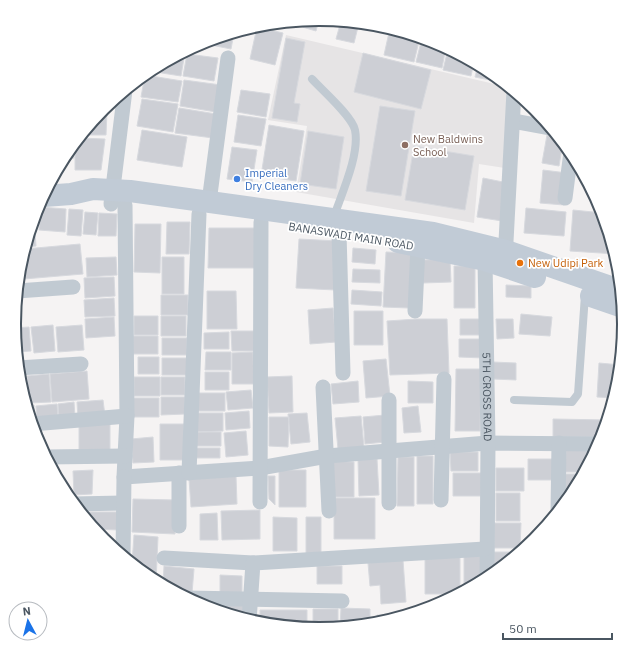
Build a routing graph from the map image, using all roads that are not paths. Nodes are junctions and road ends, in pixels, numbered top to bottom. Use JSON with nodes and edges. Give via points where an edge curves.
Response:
{"nodes":[{"id":1,"x":228,"y":58,"type":"dead end"},
{"id":2,"x":312,"y":80,"type":"dead end"},
{"id":3,"x":125,"y":98,"type":"edge"},
{"id":4,"x":514,"y":98,"type":"edge"},
{"id":5,"x":513,"y":121,"type":"junction"},
{"id":6,"x":543,"y":126,"type":"edge"},
{"id":7,"x":570,"y":162,"type":"edge"},
{"id":8,"x":50,"y":196,"type":"edge"},
{"id":9,"x":565,"y":198,"type":"dead end"},
{"id":10,"x":116,"y":200,"type":"junction"},
{"id":11,"x":204,"y":208,"type":"junction"},
{"id":12,"x":261,"y":222,"type":"junction"},
{"id":13,"x":336,"y":226,"type":"junction"},
{"id":14,"x":418,"y":246,"type":"junction"},
{"id":15,"x":494,"y":255,"type":"junction"},
{"id":16,"x":73,"y":287,"type":"dead end"},
{"id":17,"x":615,"y":289,"type":"edge"},
{"id":18,"x":24,"y":291,"type":"edge"},
{"id":19,"x":585,"y":294,"type":"junction"},
{"id":20,"x":617,"y":306,"type":"edge"},
{"id":21,"x":415,"y":311,"type":"dead end"},
{"id":22,"x":80,"y":364,"type":"dead end"},
{"id":23,"x":25,"y":368,"type":"edge"},
{"id":24,"x":343,"y":373,"type":"dead end"},
{"id":25,"x":444,"y":379,"type":"dead end"},
{"id":26,"x":323,"y":387,"type":"dead end"},
{"id":27,"x":388,"y":400,"type":"dead end"},
{"id":28,"x":514,"y":400,"type":"dead end"},
{"id":29,"x":127,"y":416,"type":"junction"},
{"id":30,"x":38,"y":423,"type":"edge"},
{"id":31,"x":488,"y":443,"type":"junction"},
{"id":32,"x":559,"y":443,"type":"junction"},
{"id":33,"x":593,"y":444,"type":"edge"},
{"id":34,"x":442,"y":447,"type":"junction"},
{"id":35,"x":388,"y":450,"type":"junction"},
{"id":36,"x":125,"y":456,"type":"junction"},
{"id":37,"x":327,"y":456,"type":"junction"},
{"id":38,"x":52,"y":457,"type":"edge"},
{"id":39,"x":260,"y":468,"type":"junction"},
{"id":40,"x":184,"y":473,"type":"junction"},
{"id":41,"x":124,"y":477,"type":"junction"},
{"id":42,"x":441,"y":500,"type":"dead end"},
{"id":43,"x":260,"y":502,"type":"dead end"},
{"id":44,"x":123,"y":503,"type":"junction"},
{"id":45,"x":558,"y":503,"type":"edge"},
{"id":46,"x":81,"y":504,"type":"edge"},
{"id":47,"x":389,"y":504,"type":"dead end"},
{"id":48,"x":328,"y":511,"type":"dead end"},
{"id":49,"x":179,"y":526,"type":"dead end"},
{"id":50,"x":123,"y":549,"type":"edge"},
{"id":51,"x":486,"y":549,"type":"junction"},
{"id":52,"x":164,"y":558,"type":"dead end"},
{"id":53,"x":254,"y":563,"type":"junction"},
{"id":54,"x":486,"y":572,"type":"edge"},
{"id":55,"x":202,"y":598,"type":"edge"},
{"id":56,"x":251,"y":600,"type":"junction"},
{"id":57,"x":342,"y":601,"type":"dead end"},
{"id":58,"x":250,"y":615,"type":"edge"}],
"edges":[{"from":1,"to":11,"type":"street"},
{"from":2,"to":13,"type":"lane","via":[[345,113],[355,130],[354,154]]},
{"from":3,"to":10,"type":"street"},
{"from":4,"to":5,"type":"street","name":"5TH CROSS ROAD"},
{"from":5,"to":6,"type":"street"},
{"from":5,"to":15,"type":"street","name":"5TH CROSS ROAD"},
{"from":7,"to":9,"type":"street"},
{"from":8,"to":10,"type":"main road","name":"BANASWADI MAIN ROAD","via":[[71,194],[91,201]]},
{"from":10,"to":11,"type":"main road","name":"BANASWADI MAIN ROAD"},
{"from":10,"to":29,"type":"street"},
{"from":11,"to":12,"type":"main road","name":"BANASWADI MAIN ROAD"},
{"from":11,"to":13,"type":"main road","name":"BANASWADI MAIN ROAD"},
{"from":11,"to":40,"type":"street"},
{"from":12,"to":13,"type":"main road","name":"BANASWADI MAIN ROAD"},
{"from":12,"to":39,"type":"street"},
{"from":13,"to":14,"type":"main road","name":"BANASWADI MAIN ROAD"},
{"from":13,"to":15,"type":"main road","name":"BANASWADI MAIN ROAD","via":[[433,233]]},
{"from":13,"to":24,"type":"street"},
{"from":14,"to":15,"type":"main road","name":"BANASWADI MAIN ROAD"},
{"from":14,"to":21,"type":"street"},
{"from":15,"to":17,"type":"main road","name":"BANASWADI MAIN ROAD"},
{"from":15,"to":19,"type":"main road","name":"BANASWADI MAIN ROAD"},
{"from":15,"to":31,"type":"street","name":"5TH CROSS ROAD"},
{"from":16,"to":18,"type":"street"},
{"from":19,"to":20,"type":"main road","name":"BANASWADI MAIN ROAD"},
{"from":19,"to":28,"type":"lane","via":[[576,398],[572,402]]},
{"from":22,"to":23,"type":"street"},
{"from":25,"to":34,"type":"street"},
{"from":26,"to":37,"type":"street"},
{"from":27,"to":35,"type":"street"},
{"from":29,"to":30,"type":"street"},
{"from":29,"to":36,"type":"street"},
{"from":31,"to":32,"type":"street"},
{"from":31,"to":34,"type":"street"},
{"from":31,"to":51,"type":"street","name":"5TH CROSS ROAD"},
{"from":32,"to":33,"type":"street"},
{"from":32,"to":45,"type":"street"},
{"from":34,"to":35,"type":"street"},
{"from":34,"to":42,"type":"street"},
{"from":35,"to":37,"type":"street"},
{"from":35,"to":47,"type":"street"},
{"from":36,"to":38,"type":"street"},
{"from":36,"to":41,"type":"street"},
{"from":37,"to":39,"type":"street"},
{"from":37,"to":48,"type":"street"},
{"from":39,"to":40,"type":"street"},
{"from":39,"to":43,"type":"street"},
{"from":40,"to":41,"type":"street"},
{"from":40,"to":49,"type":"street"},
{"from":41,"to":44,"type":"street"},
{"from":44,"to":46,"type":"street"},
{"from":44,"to":50,"type":"street"},
{"from":51,"to":53,"type":"street"},
{"from":51,"to":54,"type":"street","name":"5TH CROSS ROAD"},
{"from":52,"to":53,"type":"street"},
{"from":53,"to":56,"type":"street"},
{"from":55,"to":56,"type":"street"},
{"from":56,"to":57,"type":"street"},
{"from":56,"to":58,"type":"street"}]}
